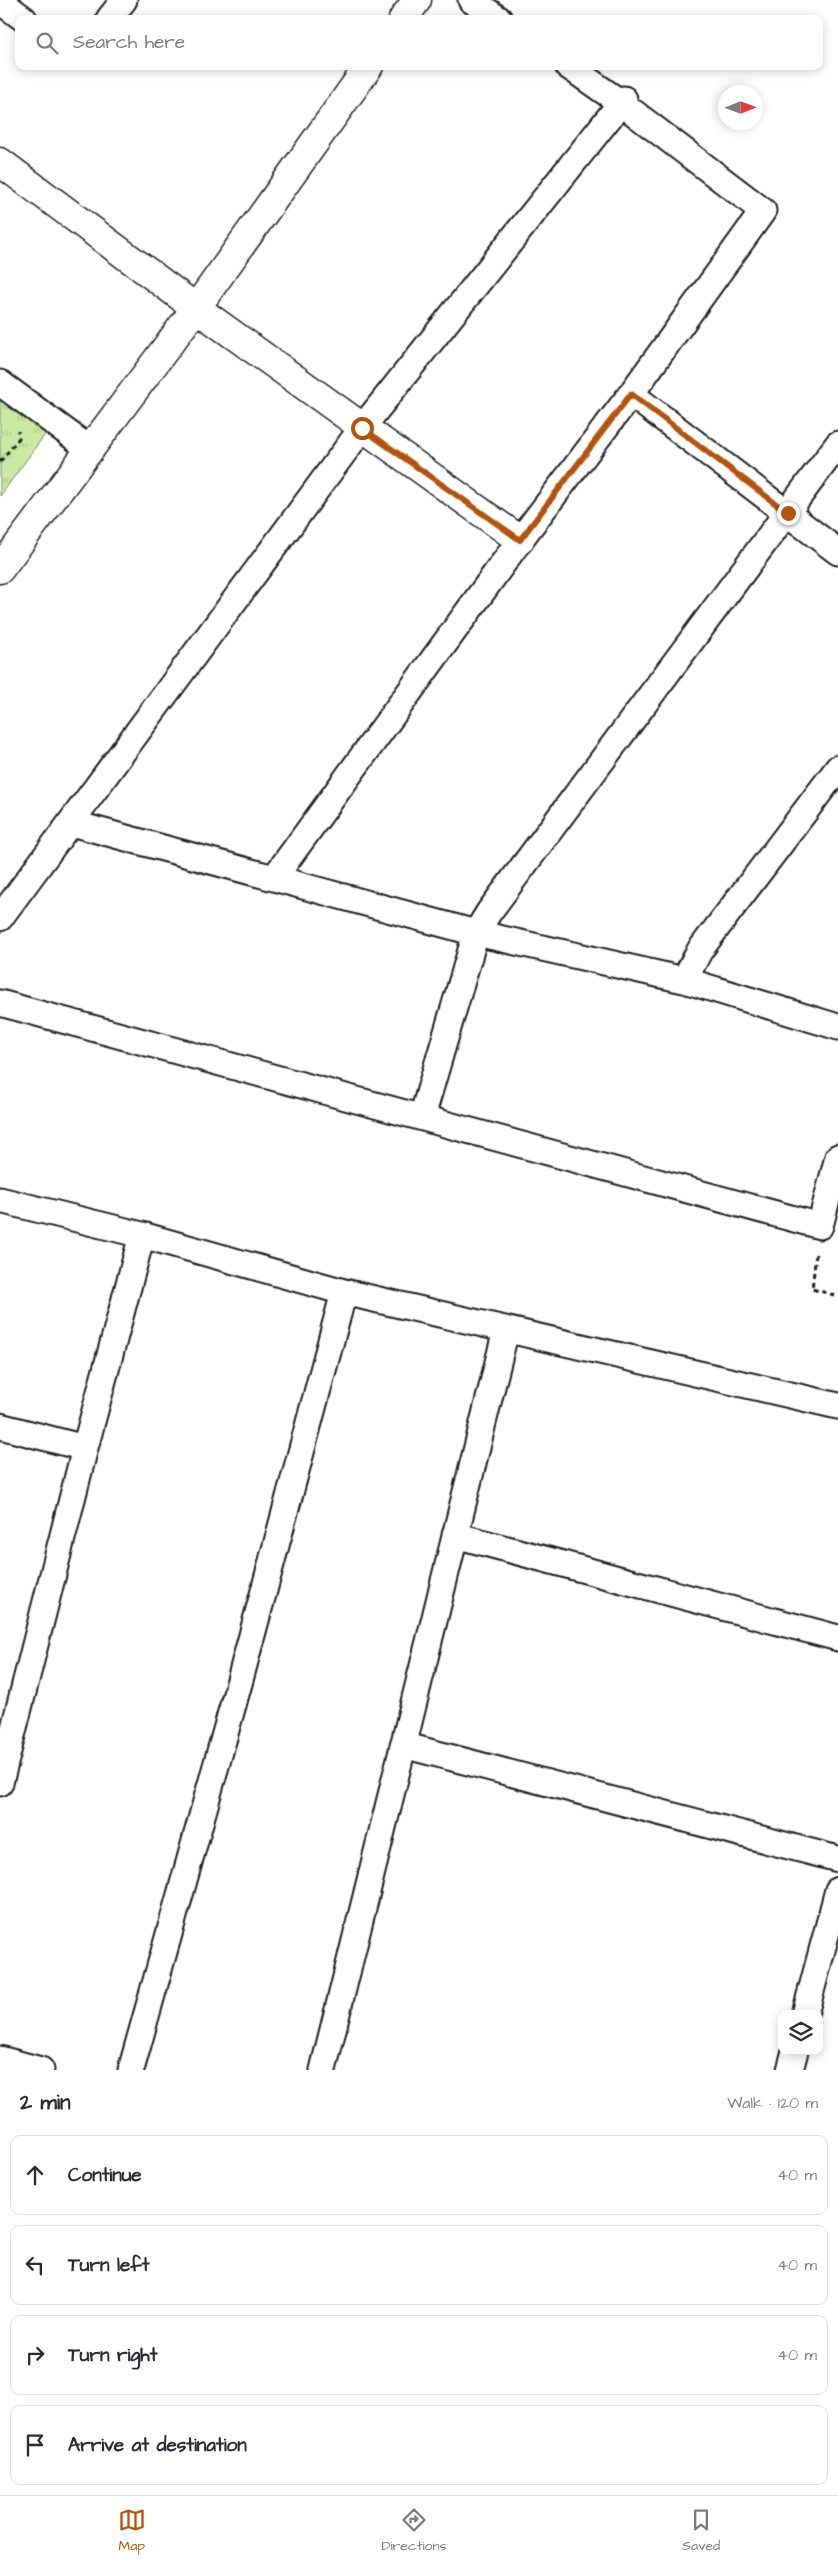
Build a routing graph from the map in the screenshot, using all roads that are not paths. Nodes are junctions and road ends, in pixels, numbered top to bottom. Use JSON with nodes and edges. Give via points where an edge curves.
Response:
{"nodes":[{"id":1,"x":0,"y":0,"type":"edge"},
{"id":2,"x":124,"y":0,"type":"edge"},
{"id":3,"x":417,"y":0,"type":"edge"},
{"id":4,"x":471,"y":0,"type":"edge"},
{"id":5,"x":19,"y":15,"type":"edge"},
{"id":6,"x":113,"y":15,"type":"edge"},
{"id":7,"x":406,"y":15,"type":"edge"},
{"id":8,"x":493,"y":15,"type":"edge"},
{"id":9,"x":366,"y":70,"type":"edge"},
{"id":10,"x":574,"y":70,"type":"edge"},
{"id":11,"x":622,"y":101,"type":"junction"},
{"id":12,"x":3,"y":170,"type":"edge"},
{"id":13,"x":196,"y":308,"type":"junction"},
{"id":14,"x":0,"y":383,"type":"edge"},
{"id":15,"x":631,"y":394,"type":"junction"},
{"id":16,"x":362,"y":428,"type":"junction"},
{"id":17,"x":838,"y":444,"type":"edge"},
{"id":18,"x":91,"y":450,"type":"junction"},
{"id":19,"x":788,"y":513,"type":"junction"},
{"id":20,"x":520,"y":540,"type":"junction"},
{"id":21,"x":838,"y":552,"type":"edge"},
{"id":22,"x":0,"y":569,"type":"edge"},
{"id":23,"x":838,"y":768,"type":"edge"},
{"id":24,"x":71,"y":823,"type":"junction"},
{"id":25,"x":274,"y":878,"type":"junction"},
{"id":26,"x":0,"y":918,"type":"edge"},
{"id":27,"x":476,"y":933,"type":"junction"},
{"id":28,"x":684,"y":980,"type":"junction"},
{"id":29,"x":0,"y":1003,"type":"edge"},
{"id":30,"x":838,"y":1027,"type":"edge"},
{"id":31,"x":422,"y":1117,"type":"junction"},
{"id":32,"x":838,"y":1158,"type":"edge"},
{"id":33,"x":0,"y":1200,"type":"edge"},
{"id":34,"x":142,"y":1235,"type":"junction"},
{"id":35,"x":344,"y":1292,"type":"junction"},
{"id":36,"x":506,"y":1330,"type":"junction"},
{"id":37,"x":838,"y":1406,"type":"edge"},
{"id":38,"x":0,"y":1426,"type":"edge"},
{"id":39,"x":85,"y":1448,"type":"junction"},
{"id":40,"x":455,"y":1535,"type":"junction"},
{"id":41,"x":838,"y":1638,"type":"edge"},
{"id":42,"x":403,"y":1745,"type":"junction"},
{"id":43,"x":0,"y":1783,"type":"edge"},
{"id":44,"x":838,"y":1859,"type":"edge"},
{"id":45,"x":838,"y":1890,"type":"edge"},
{"id":46,"x":806,"y":2010,"type":"edge"},
{"id":47,"x":794,"y":2055,"type":"edge"},
{"id":48,"x":0,"y":2059,"type":"edge"},
{"id":49,"x":41,"y":2070,"type":"edge"},
{"id":50,"x":131,"y":2070,"type":"edge"},
{"id":51,"x":323,"y":2070,"type":"edge"},
{"id":52,"x":790,"y":2070,"type":"edge"}],
"edges":[{"from":1,"to":5,"type":"street"},
{"from":2,"to":6,"type":"street"},
{"from":3,"to":7,"type":"street"},
{"from":4,"to":8,"type":"street"},
{"from":9,"to":13,"type":"street"},
{"from":10,"to":11,"type":"street"},
{"from":11,"to":15,"type":"street","via":[[763,211]]},
{"from":11,"to":16,"type":"street"},
{"from":12,"to":13,"type":"street"},
{"from":13,"to":16,"type":"street"},
{"from":13,"to":18,"type":"street"},
{"from":14,"to":18,"type":"street"},
{"from":15,"to":19,"type":"street"},
{"from":15,"to":20,"type":"street"},
{"from":16,"to":20,"type":"street"},
{"from":16,"to":24,"type":"street"},
{"from":17,"to":19,"type":"street"},
{"from":18,"to":22,"type":"street"},
{"from":19,"to":21,"type":"street"},
{"from":19,"to":27,"type":"street"},
{"from":20,"to":25,"type":"street"},
{"from":23,"to":28,"type":"street","via":[[700,950]]},
{"from":24,"to":25,"type":"street"},
{"from":24,"to":26,"type":"street"},
{"from":25,"to":27,"type":"street"},
{"from":27,"to":28,"type":"street"},
{"from":27,"to":31,"type":"street"},
{"from":28,"to":30,"type":"street"},
{"from":29,"to":31,"type":"street"},
{"from":31,"to":32,"type":"street","via":[[820,1226]]},
{"from":33,"to":34,"type":"street"},
{"from":34,"to":35,"type":"street"},
{"from":34,"to":39,"type":"street"},
{"from":35,"to":36,"type":"street"},
{"from":35,"to":50,"type":"street"},
{"from":36,"to":37,"type":"street"},
{"from":36,"to":40,"type":"street"},
{"from":38,"to":39,"type":"street"},
{"from":39,"to":43,"type":"street"},
{"from":40,"to":41,"type":"street"},
{"from":40,"to":42,"type":"street"},
{"from":42,"to":44,"type":"street"},
{"from":42,"to":51,"type":"street"},
{"from":45,"to":46,"type":"street"},
{"from":47,"to":52,"type":"street"},
{"from":48,"to":49,"type":"street"}]}
